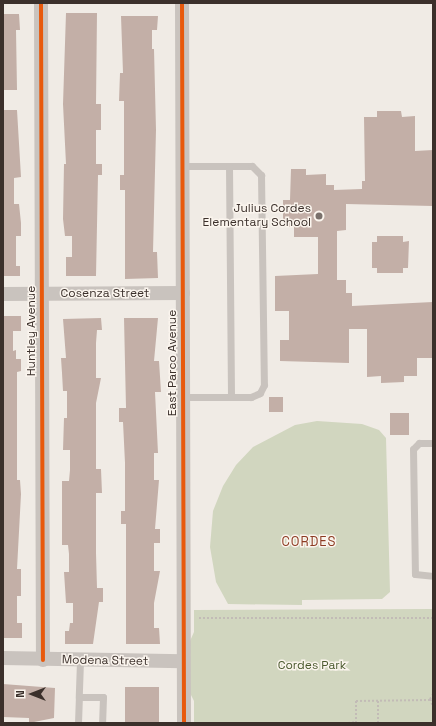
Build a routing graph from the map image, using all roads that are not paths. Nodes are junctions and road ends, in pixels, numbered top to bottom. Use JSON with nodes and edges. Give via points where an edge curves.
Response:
{"nodes":[{"id":1,"x":41,"y":3,"type":"edge"},
{"id":2,"x":182,"y":3,"type":"edge"},
{"id":3,"x":182,"y":166,"type":"junction"},
{"id":4,"x":229,"y":166,"type":"junction"},
{"id":5,"x":183,"y":293,"type":"junction"},
{"id":6,"x":3,"y":294,"type":"edge"},
{"id":7,"x":42,"y":294,"type":"junction"},
{"id":8,"x":183,"y":396,"type":"junction"},
{"id":9,"x":231,"y":397,"type":"junction"},
{"id":10,"x":433,"y":443,"type":"edge"},
{"id":11,"x":433,"y":576,"type":"edge"},
{"id":12,"x":3,"y":658,"type":"edge"},
{"id":13,"x":43,"y":660,"type":"junction"},
{"id":14,"x":80,"y":661,"type":"junction"},
{"id":15,"x":183,"y":661,"type":"junction"},
{"id":16,"x":79,"y":696,"type":"junction"},
{"id":17,"x":78,"y":723,"type":"edge"},
{"id":18,"x":102,"y":723,"type":"edge"},
{"id":19,"x":184,"y":723,"type":"edge"}],
"edges":[{"from":1,"to":7,"type":"street","name":"Huntley Avenue"},
{"from":2,"to":3,"type":"street","name":"East Parco Avenue"},
{"from":3,"to":4,"type":"lane"},
{"from":3,"to":5,"type":"street","name":"East Parco Avenue"},
{"from":4,"to":9,"type":"lane"},
{"from":4,"to":9,"type":"lane","via":[[252,166],[261,175],[264,385],[260,393],[251,397]]},
{"from":5,"to":7,"type":"street","name":"Cosenza Street"},
{"from":5,"to":8,"type":"street","name":"East Parco Avenue"},
{"from":6,"to":7,"type":"street","name":"Cosenza Street"},
{"from":7,"to":13,"type":"street","name":"Huntley Avenue"},
{"from":8,"to":9,"type":"lane"},
{"from":8,"to":15,"type":"street","name":"East Parco Avenue"},
{"from":10,"to":11,"type":"lane","via":[[419,443],[413,449],[415,574]]},
{"from":12,"to":13,"type":"street","name":"Modena Street"},
{"from":13,"to":14,"type":"street","name":"Modena Street"},
{"from":14,"to":15,"type":"street","name":"Modena Street"},
{"from":14,"to":16,"type":"lane"},
{"from":15,"to":19,"type":"street","name":"East Parco Avenue"},
{"from":16,"to":17,"type":"lane"},
{"from":16,"to":18,"type":"lane","via":[[102,698]]}]}
